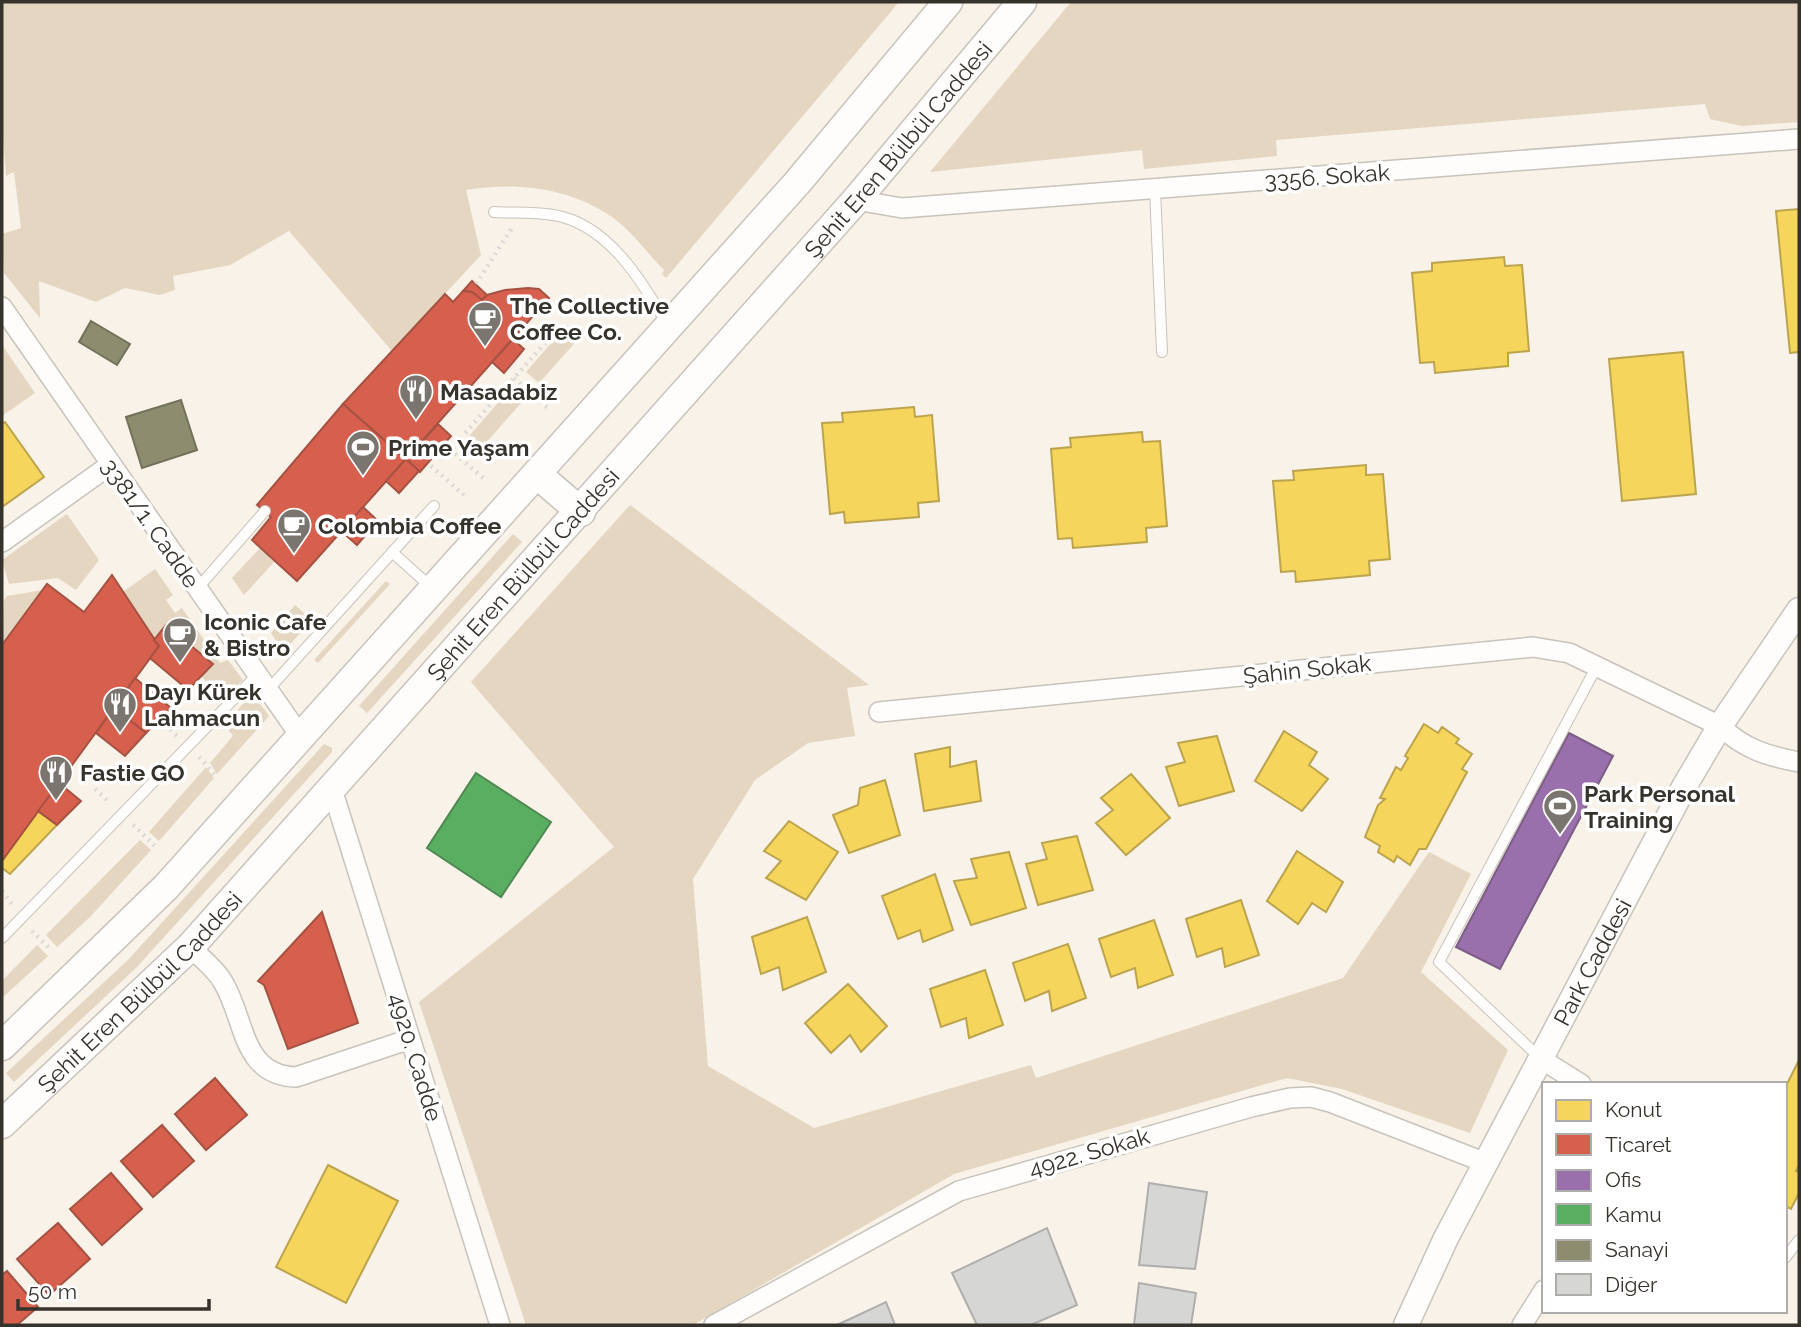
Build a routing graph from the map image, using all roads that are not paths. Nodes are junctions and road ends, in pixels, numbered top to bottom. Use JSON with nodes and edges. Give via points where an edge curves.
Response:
{"nodes":[{"id":1,"x":948,"y":2,"type":"edge"},
{"id":2,"x":1021,"y":2,"type":"edge"},
{"id":3,"x":1799,"y":139,"type":"edge"},
{"id":4,"x":1155,"y":189,"type":"junction"},
{"id":5,"x":856,"y":200,"type":"junction"},
{"id":6,"x":494,"y":212,"type":"dead end"},
{"id":7,"x":2,"y":307,"type":"edge"},
{"id":8,"x":669,"y":327,"type":"junction"},
{"id":9,"x":1162,"y":352,"type":"dead end"},
{"id":10,"x":110,"y":465,"type":"junction"},
{"id":11,"x":538,"y":475,"type":"junction"},
{"id":12,"x":434,"y":506,"type":"dead end"},
{"id":13,"x":265,"y":511,"type":"dead end"},
{"id":14,"x":580,"y":512,"type":"junction"},
{"id":15,"x":2,"y":542,"type":"edge"},
{"id":16,"x":391,"y":552,"type":"junction"},
{"id":17,"x":197,"y":589,"type":"junction"},
{"id":18,"x":434,"y":590,"type":"junction"},
{"id":19,"x":1799,"y":610,"type":"edge"},
{"id":20,"x":1597,"y":666,"type":"junction"},
{"id":21,"x":262,"y":682,"type":"junction"},
{"id":22,"x":878,"y":712,"type":"dead end"},
{"id":23,"x":1720,"y":726,"type":"junction"},
{"id":24,"x":301,"y":737,"type":"junction"},
{"id":25,"x":1799,"y":762,"type":"edge"},
{"id":26,"x":332,"y":789,"type":"junction"},
{"id":27,"x":2,"y":938,"type":"edge"},
{"id":28,"x":190,"y":947,"type":"junction"},
{"id":29,"x":410,"y":1038,"type":"junction"},
{"id":30,"x":2,"y":1046,"type":"edge"},
{"id":31,"x":1541,"y":1059,"type":"junction"},
{"id":32,"x":1578,"y":1082,"type":"edge"},
{"id":33,"x":2,"y":1124,"type":"edge"},
{"id":34,"x":1486,"y":1163,"type":"junction"},
{"id":35,"x":1799,"y":1240,"type":"edge"},
{"id":36,"x":1787,"y":1255,"type":"edge"},
{"id":37,"x":1542,"y":1293,"type":"edge"},
{"id":38,"x":500,"y":1325,"type":"edge"},
{"id":39,"x":714,"y":1325,"type":"edge"},
{"id":40,"x":1406,"y":1325,"type":"edge"},
{"id":41,"x":1522,"y":1325,"type":"edge"}],
"edges":[{"from":1,"to":8,"type":"main road"},
{"from":2,"to":5,"type":"main road","name":"Şehit Eren Bülbül Caddesi"},
{"from":3,"to":4,"type":"street","name":"3356. Sokak"},
{"from":4,"to":5,"type":"street","name":"3356. Sokak","via":[[902,208]]},
{"from":4,"to":9,"type":"lane"},
{"from":5,"to":14,"type":"main road","name":"Şehit Eren Bülbül Caddesi"},
{"from":6,"to":8,"type":"lane","via":[[554,215],[590,229],[629,265]]},
{"from":7,"to":10,"type":"street","name":"3381/1. Cadde"},
{"from":8,"to":11,"type":"main road"},
{"from":10,"to":15,"type":"street"},
{"from":10,"to":17,"type":"street","name":"3381/1. Cadde"},
{"from":11,"to":14,"type":"main road"},
{"from":11,"to":18,"type":"main road"},
{"from":12,"to":16,"type":"lane"},
{"from":13,"to":17,"type":"lane"},
{"from":14,"to":26,"type":"main road","name":"Şehit Eren Bülbül Caddesi"},
{"from":16,"to":18,"type":"lane"},
{"from":16,"to":21,"type":"lane"},
{"from":17,"to":21,"type":"street","name":"3381/1. Cadde"},
{"from":18,"to":24,"type":"main road"},
{"from":19,"to":23,"type":"street","name":"Park Caddesi"},
{"from":20,"to":22,"type":"street","name":"Şahin Sokak","via":[[1559,650],[1517,648]]},
{"from":20,"to":23,"type":"street","name":"Şahin Sokak"},
{"from":20,"to":31,"type":"lane","via":[[1439,962]]},
{"from":21,"to":24,"type":"street","name":"3381/1. Cadde"},
{"from":21,"to":27,"type":"lane"},
{"from":23,"to":25,"type":"street","name":"Şahin Sokak","via":[[1757,753]]},
{"from":23,"to":31,"type":"street","name":"Park Caddesi"},
{"from":24,"to":30,"type":"main road","via":[[122,933]]},
{"from":26,"to":28,"type":"main road","name":"Şehit Eren Bülbül Caddesi"},
{"from":26,"to":29,"type":"street","name":"4920. Cadde"},
{"from":28,"to":29,"type":"street","via":[[222,979],[250,1049],[269,1072],[296,1077]]},
{"from":28,"to":33,"type":"main road","name":"Şehit Eren Bülbül Caddesi"},
{"from":29,"to":38,"type":"street","name":"4920. Cadde"},
{"from":31,"to":32,"type":"street"},
{"from":31,"to":34,"type":"street","name":"Park Caddesi"},
{"from":34,"to":39,"type":"street","name":"4922. Sokak","via":[[1330,1102],[1311,1097],[1270,1102],[959,1191]]},
{"from":34,"to":40,"type":"street","name":"Park Caddesi"},
{"from":35,"to":36,"type":"lane"},
{"from":37,"to":41,"type":"street"}]}
